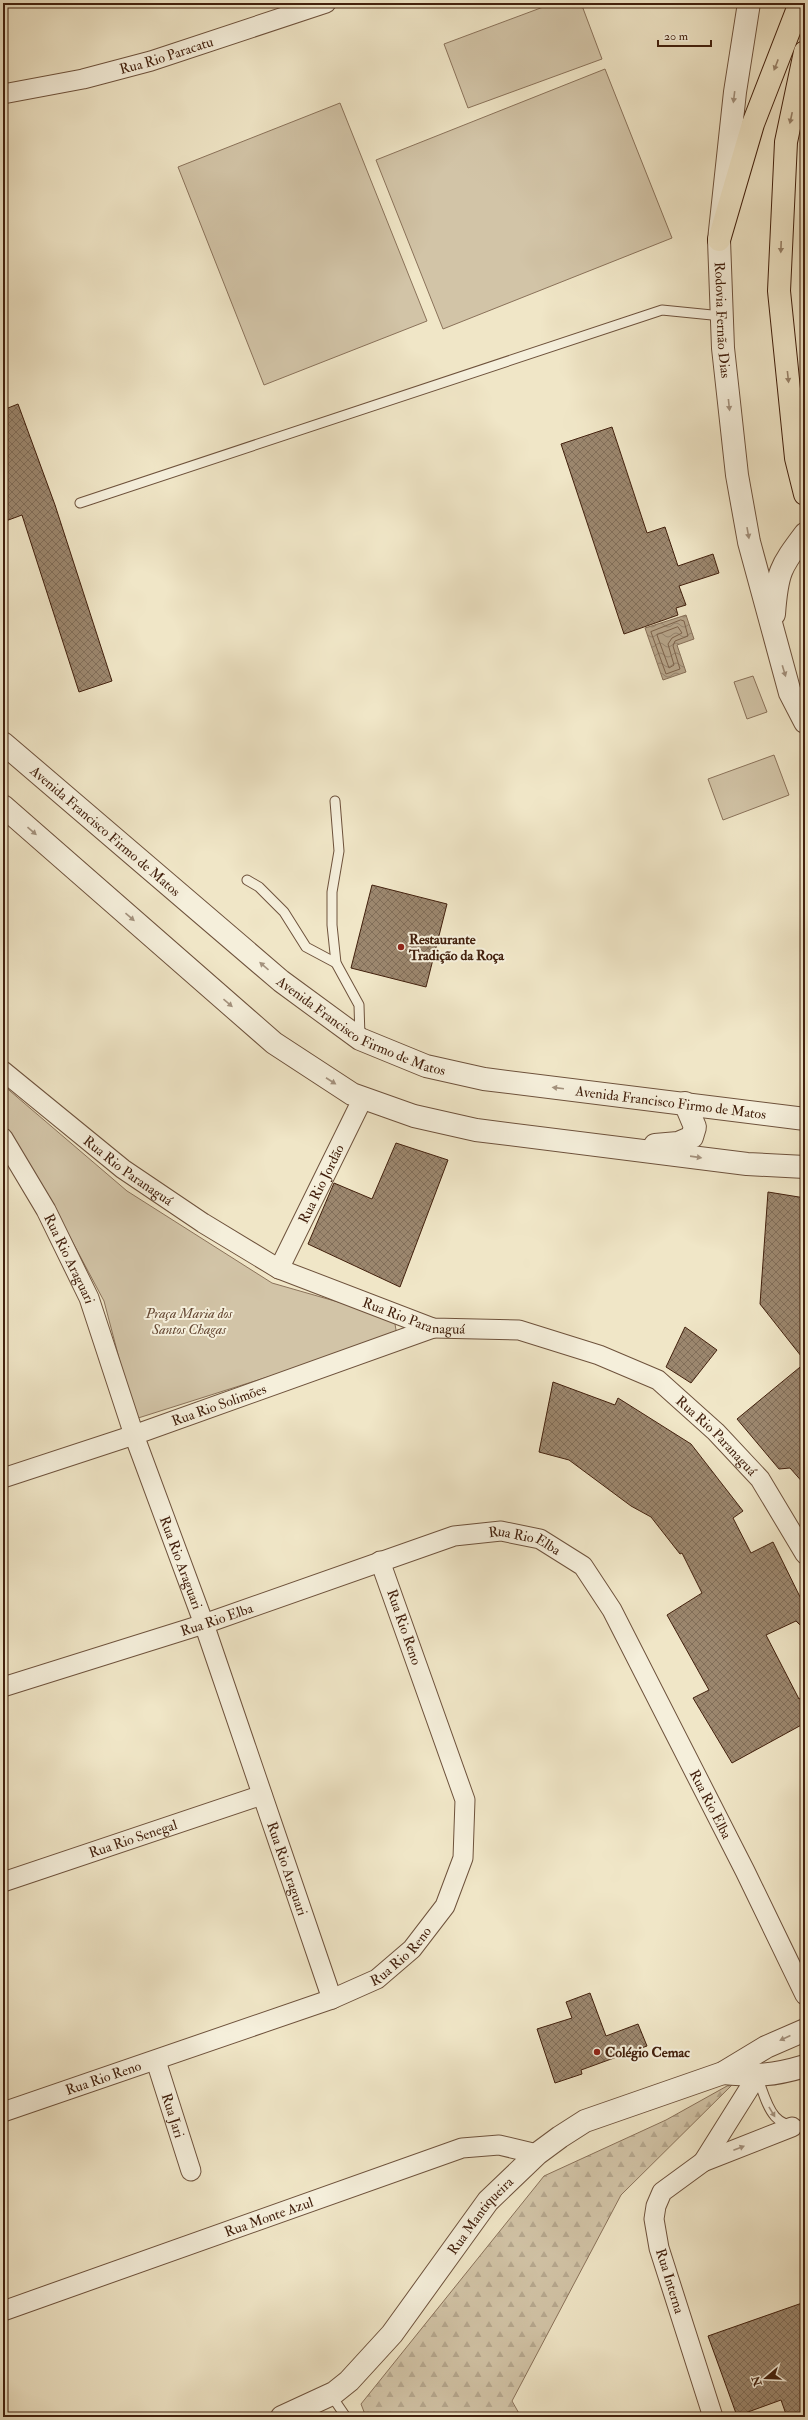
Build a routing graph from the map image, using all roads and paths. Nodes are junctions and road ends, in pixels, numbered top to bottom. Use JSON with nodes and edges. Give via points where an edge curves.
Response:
{"nodes":[{"id":1,"x":326,"y":3,"type":"edge"},
{"id":2,"x":749,"y":3,"type":"edge"},
{"id":3,"x":800,"y":3,"type":"edge"},
{"id":4,"x":805,"y":52,"type":"edge"},
{"id":5,"x":3,"y":94,"type":"edge"},
{"id":6,"x":719,"y":240,"type":"junction"},
{"id":7,"x":722,"y":316,"type":"junction"},
{"id":8,"x":805,"y":494,"type":"edge"},
{"id":9,"x":80,"y":504,"type":"dead end"},
{"id":10,"x":805,"y":534,"type":"edge"},
{"id":11,"x":773,"y":634,"type":"junction"},
{"id":12,"x":805,"y":722,"type":"edge"},
{"id":13,"x":4,"y":747,"type":"edge"},
{"id":14,"x":335,"y":801,"type":"dead end"},
{"id":15,"x":3,"y":806,"type":"edge"},
{"id":16,"x":247,"y":880,"type":"dead end"},
{"id":17,"x":336,"y":963,"type":"junction"},
{"id":18,"x":360,"y":1039,"type":"junction"},
{"id":19,"x":3,"y":1071,"type":"edge"},
{"id":20,"x":363,"y":1098,"type":"junction"},
{"id":21,"x":685,"y":1103,"type":"junction"},
{"id":22,"x":805,"y":1119,"type":"edge"},
{"id":23,"x":3,"y":1138,"type":"edge"},
{"id":24,"x":616,"y":1146,"type":"junction"},
{"id":25,"x":805,"y":1167,"type":"edge"},
{"id":26,"x":279,"y":1269,"type":"junction"},
{"id":27,"x":433,"y":1328,"type":"junction"},
{"id":28,"x":134,"y":1435,"type":"junction"},
{"id":29,"x":3,"y":1478,"type":"edge"},
{"id":30,"x":787,"y":1524,"type":"junction"},
{"id":31,"x":805,"y":1532,"type":"edge"},
{"id":32,"x":805,"y":1554,"type":"edge"},
{"id":33,"x":380,"y":1561,"type":"junction"},
{"id":34,"x":204,"y":1624,"type":"junction"},
{"id":35,"x":3,"y":1687,"type":"edge"},
{"id":36,"x":262,"y":1795,"type":"junction"},
{"id":37,"x":3,"y":1882,"type":"edge"},
{"id":38,"x":805,"y":1995,"type":"edge"},
{"id":39,"x":332,"y":1999,"type":"junction"},
{"id":40,"x":805,"y":2030,"type":"edge"},
{"id":41,"x":766,"y":2047,"type":"junction"},
{"id":42,"x":156,"y":2061,"type":"junction"},
{"id":43,"x":805,"y":2066,"type":"edge"},
{"id":44,"x":723,"y":2073,"type":"junction"},
{"id":45,"x":757,"y":2076,"type":"junction"},
{"id":46,"x":3,"y":2112,"type":"edge"},
{"id":47,"x":798,"y":2126,"type":"edge"},
{"id":48,"x":537,"y":2154,"type":"junction"},
{"id":49,"x":703,"y":2162,"type":"junction"},
{"id":50,"x":191,"y":2171,"type":"dead end"},
{"id":51,"x":3,"y":2311,"type":"edge"},
{"id":52,"x":331,"y":2395,"type":"junction"},
{"id":53,"x":282,"y":2417,"type":"edge"},
{"id":54,"x":346,"y":2417,"type":"edge"},
{"id":55,"x":713,"y":2417,"type":"edge"}],
"edges":[{"from":1,"to":5,"type":"street","name":"Rua Rio Paracatu","via":[[151,61],[82,79]]},
{"from":2,"to":6,"type":"street","name":"Rodovia Fernão Dias","one_way":true,"via":[[735,92]]},
{"from":3,"to":6,"type":"highway","one_way":true,"via":[[753,124]]},
{"from":4,"to":8,"type":"highway","one_way":true,"via":[[786,142],[779,291],[796,458]]},
{"from":6,"to":7,"type":"street","name":"Rodovia Fernão Dias"},
{"from":7,"to":9,"type":"lane","via":[[662,310]]},
{"from":7,"to":11,"type":"street","name":"Rodovia Fernão Dias","one_way":true,"via":[[723,348],[737,475],[749,542]]},
{"from":10,"to":11,"type":"street","via":[[785,560],[776,582]]},
{"from":11,"to":12,"type":"street","name":"Rodovia Fernão Dias","one_way":true,"via":[[790,693]]},
{"from":18,"to":13,"type":"street","name":"Avenida Francisco Firmo de Matos","one_way":true,"via":[[281,981]]},
{"from":14,"to":17,"type":"lane","via":[[340,851],[332,892]]},
{"from":15,"to":20,"type":"street","one_way":true,"via":[[274,1043],[352,1094]]},
{"from":16,"to":17,"type":"lane","via":[[259,887],[284,912],[306,947]]},
{"from":17,"to":18,"type":"lane","via":[[359,1005]]},
{"from":21,"to":18,"type":"street","name":"Avenida Francisco Firmo de Matos","one_way":true,"via":[[484,1080],[426,1066]]},
{"from":19,"to":26,"type":"street","name":"Rua Rio Paranaguá","via":[[123,1168],[203,1223]]},
{"from":20,"to":24,"type":"street","via":[[414,1116],[476,1130]]},
{"from":20,"to":26,"type":"street","name":"Rua Rio Jordão"},
{"from":21,"to":22,"type":"street","name":"Avenida Francisco Firmo de Matos"},
{"from":21,"to":24,"type":"street","via":[[696,1127],[692,1137],[678,1143]]},
{"from":23,"to":28,"type":"street","name":"Rua Rio Araguari","via":[[46,1210],[89,1298]]},
{"from":24,"to":25,"type":"street","one_way":true,"via":[[747,1164]]},
{"from":26,"to":27,"type":"street","name":"Rua Rio Paranaguá"},
{"from":27,"to":28,"type":"street","name":"Rua Rio Solimões"},
{"from":27,"to":30,"type":"street","name":"Rua Rio Paranaguá","via":[[519,1330],[599,1355],[658,1380],[716,1432],[760,1479]]},
{"from":28,"to":29,"type":"street","name":"Rua Rio Solimões"},
{"from":28,"to":34,"type":"street","name":"Rua Rio Araguari"},
{"from":30,"to":31,"type":"street"},
{"from":30,"to":32,"type":"street","name":"Rua Rio Paranaguá"},
{"from":33,"to":34,"type":"street","name":"Rua Rio Elba"},
{"from":33,"to":38,"type":"street","name":"Rua Rio Elba","via":[[454,1536],[501,1531],[540,1539],[583,1566],[612,1610]]},
{"from":33,"to":39,"type":"street","name":"Rua Rio Reno","via":[[465,1800],[463,1858],[445,1906],[412,1949],[377,1979]]},
{"from":34,"to":35,"type":"street","name":"Rua Rio Elba"},
{"from":34,"to":36,"type":"street","name":"Rua Rio Araguari"},
{"from":36,"to":37,"type":"street","name":"Rua Rio Senegal"},
{"from":36,"to":39,"type":"street","name":"Rua Rio Araguari"},
{"from":39,"to":42,"type":"street","name":"Rua Rio Reno"},
{"from":40,"to":41,"type":"street","name":"Rua Mantiqueira","one_way":true},
{"from":41,"to":44,"type":"street","name":"Rua Mantiqueira"},
{"from":41,"to":45,"type":"street","via":[[757,2067]]},
{"from":42,"to":46,"type":"street","name":"Rua Rio Reno"},
{"from":42,"to":50,"type":"street","name":"Rua Jari"},
{"from":43,"to":45,"type":"street","name":"Rua Mantiqueira","via":[[772,2075]]},
{"from":44,"to":45,"type":"street","name":"Rua Mantiqueira"},
{"from":44,"to":48,"type":"street","name":"Rua Mantiqueira","via":[[585,2121]]},
{"from":45,"to":47,"type":"lane","one_way":true,"via":[[775,2117]]},
{"from":45,"to":49,"type":"street","name":"Rua Interna"},
{"from":49,"to":47,"type":"street","name":"Rua Interna","one_way":true},
{"from":48,"to":51,"type":"street","name":"Rua Monte Azul","via":[[499,2146],[462,2148]]},
{"from":48,"to":52,"type":"street","name":"Rua Mantiqueira","via":[[488,2201],[392,2334],[349,2382]]},
{"from":49,"to":55,"type":"street","name":"Rua Interna","via":[[662,2192],[654,2219],[659,2248]]},
{"from":52,"to":53,"type":"street","name":"Rua Mantiqueira"},
{"from":52,"to":54,"type":"lane"}]}
